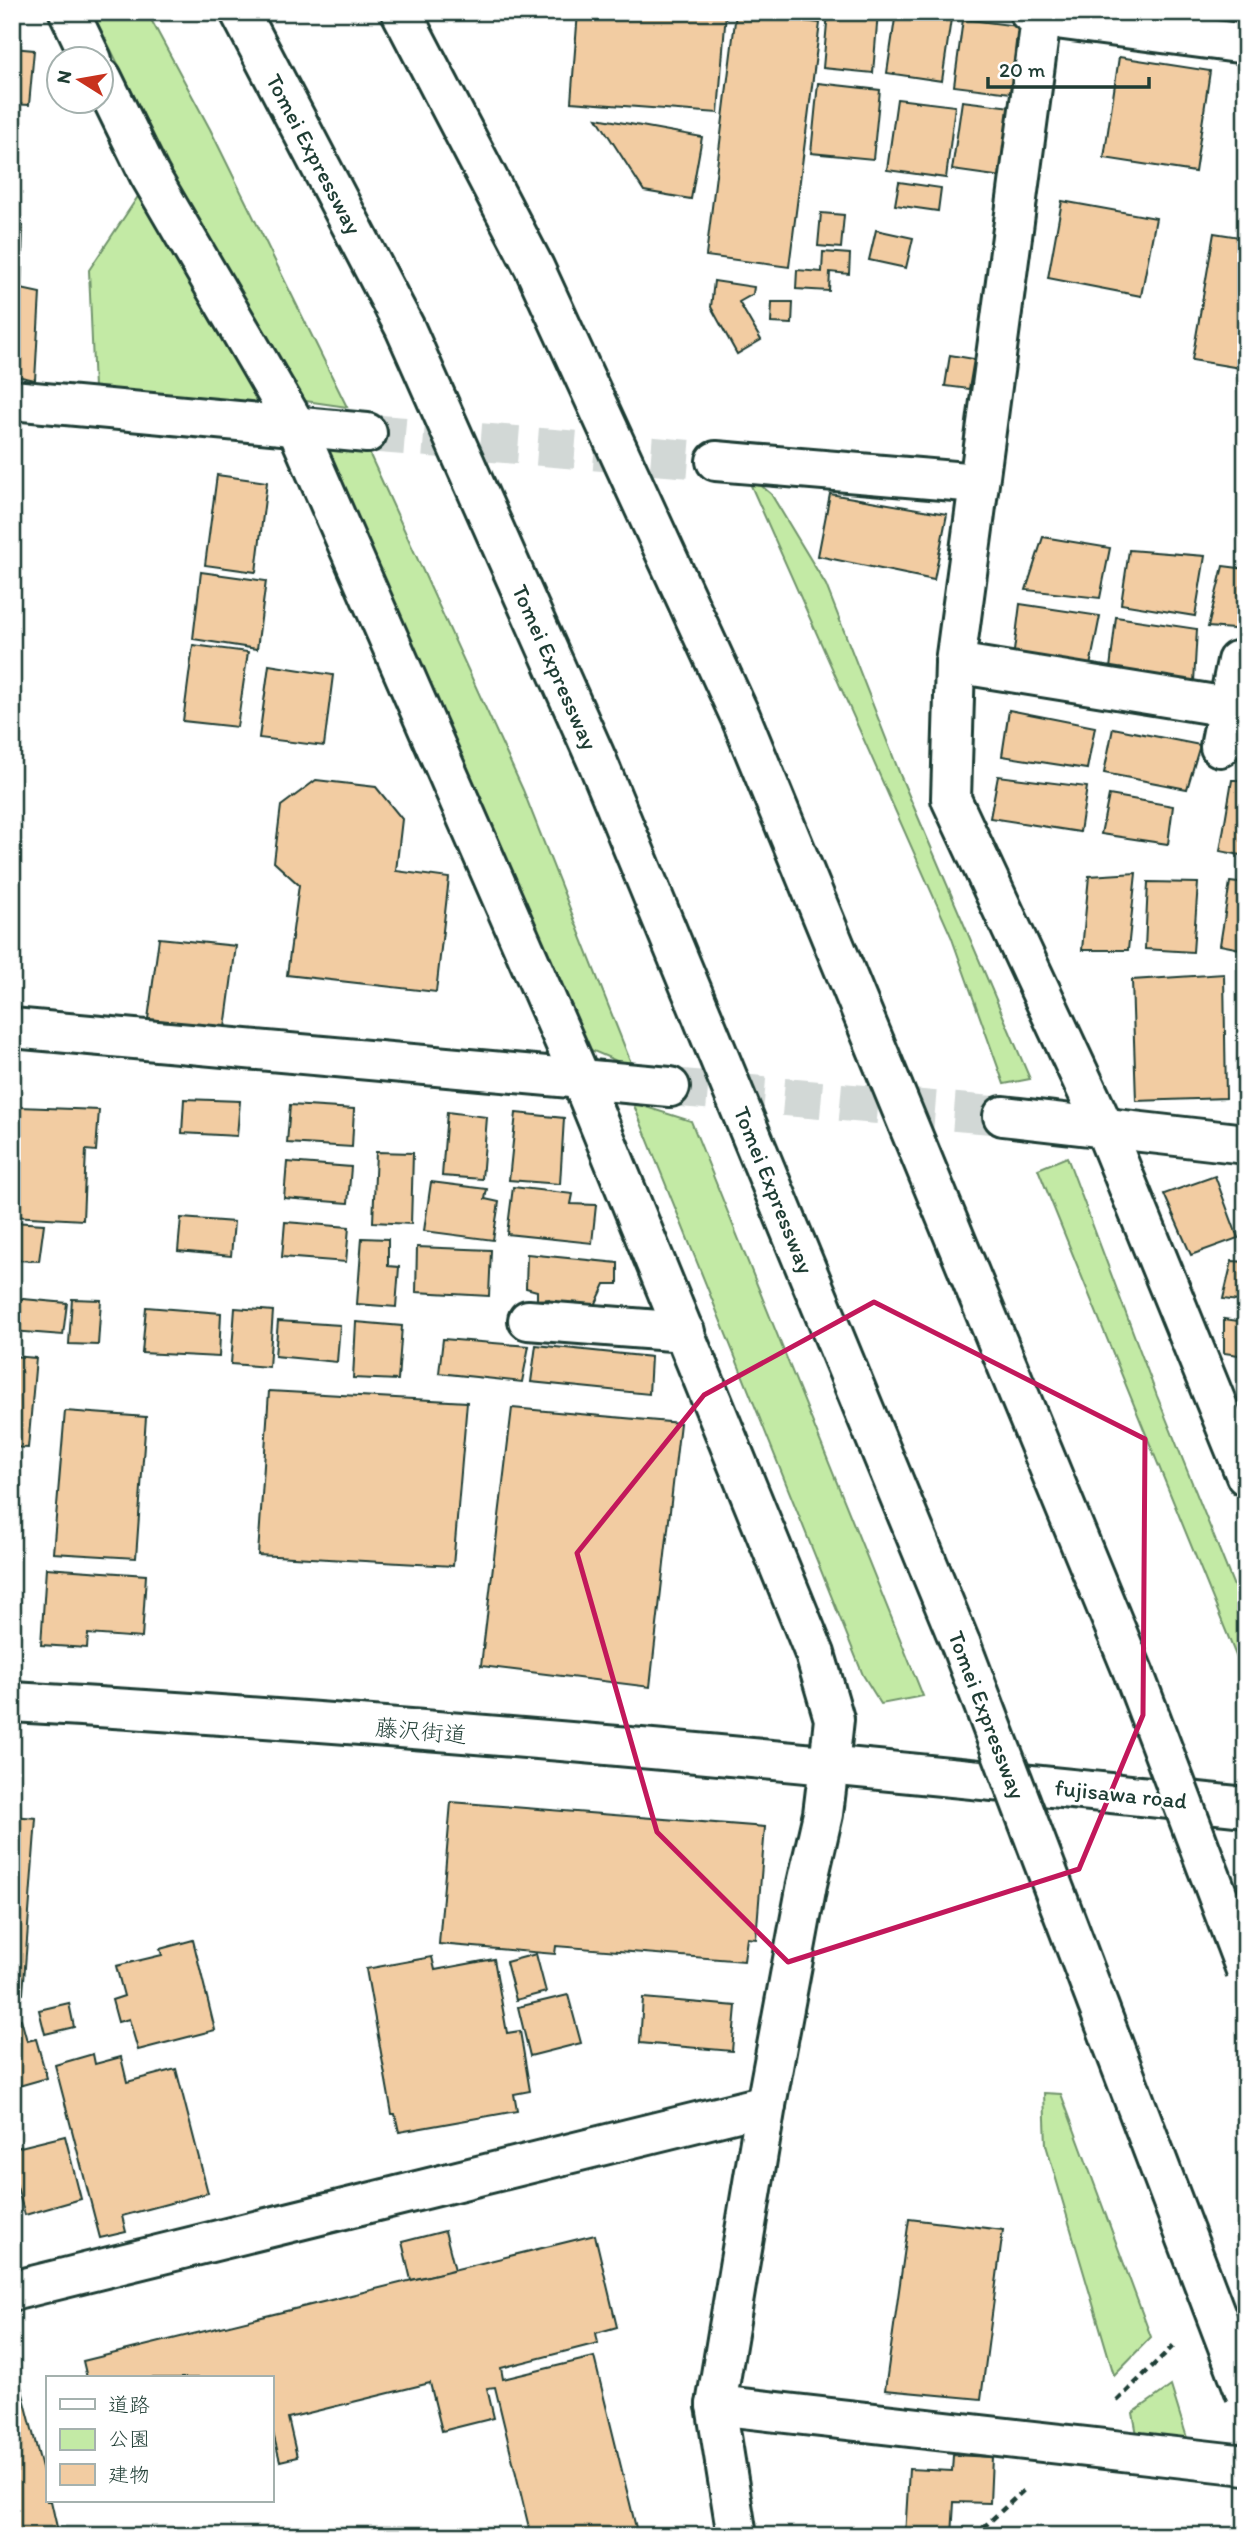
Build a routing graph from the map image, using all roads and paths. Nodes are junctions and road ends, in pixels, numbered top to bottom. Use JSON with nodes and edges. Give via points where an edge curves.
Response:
{"nodes":[{"id":1,"x":69,"y":12,"type":"edge"},
{"id":2,"x":240,"y":12,"type":"edge"},
{"id":3,"x":401,"y":12,"type":"edge"},
{"id":4,"x":1037,"y":14,"type":"edge"},
{"id":5,"x":1246,"y":44,"type":"edge"},
{"id":6,"x":85,"y":46,"type":"edge"},
{"id":7,"x":116,"y":107,"type":"edge"},
{"id":8,"x":12,"y":400,"type":"edge"},
{"id":9,"x":296,"y":426,"type":"junction"},
{"id":10,"x":367,"y":433,"type":"tunnel mouth"},
{"id":11,"x":716,"y":461,"type":"tunnel mouth"},
{"id":12,"x":978,"y":482,"type":"junction"},
{"id":13,"x":1237,"y":661,"type":"dead end"},
{"id":14,"x":956,"y":663,"type":"junction"},
{"id":15,"x":1228,"y":707,"type":"junction"},
{"id":16,"x":1220,"y":747,"type":"dead end"},
{"id":17,"x":12,"y":1028,"type":"edge"},
{"id":18,"x":580,"y":1077,"type":"junction"},
{"id":19,"x":670,"y":1087,"type":"tunnel mouth"},
{"id":20,"x":1003,"y":1116,"type":"tunnel mouth"},
{"id":21,"x":1104,"y":1127,"type":"junction"},
{"id":22,"x":1246,"y":1144,"type":"edge"},
{"id":23,"x":528,"y":1320,"type":"dead end"},
{"id":24,"x":685,"y":1332,"type":"junction"},
{"id":25,"x":1246,"y":1476,"type":"edge"},
{"id":26,"x":12,"y":1702,"type":"edge"},
{"id":27,"x":829,"y":1765,"type":"junction"},
{"id":28,"x":1246,"y":1807,"type":"edge"},
{"id":29,"x":1246,"y":1970,"type":"edge"},
{"id":30,"x":766,"y":2105,"type":"junction"},
{"id":31,"x":12,"y":2291,"type":"edge"},
{"id":32,"x":1246,"y":2394,"type":"edge"},
{"id":33,"x":716,"y":2405,"type":"junction"},
{"id":34,"x":1246,"y":2465,"type":"edge"},
{"id":35,"x":737,"y":2536,"type":"edge"}],
"edges":[{"from":1,"to":6,"type":"main road"},
{"from":2,"to":32,"type":"main road","name":"Tomei Expressway","bridge":true,"via":[[405,328],[592,751],[961,1645]]},
{"from":3,"to":29,"type":"main road","bridge":true,"via":[[534,267],[741,718],[1134,1674]]},
{"from":4,"to":5,"type":"main road"},
{"from":4,"to":12,"type":"main road"},
{"from":7,"to":9,"type":"main road","via":[[149,174]]},
{"from":8,"to":9,"type":"main road"},
{"from":9,"to":10,"type":"main road"},
{"from":9,"to":18,"type":"main road"},
{"from":11,"to":12,"type":"main road"},
{"from":12,"to":14,"type":"main road"},
{"from":13,"to":15,"type":"main road"},
{"from":14,"to":15,"type":"main road"},
{"from":14,"to":21,"type":"main road","via":[[951,799]]},
{"from":15,"to":16,"type":"main road"},
{"from":17,"to":18,"type":"main road"},
{"from":18,"to":19,"type":"main road"},
{"from":18,"to":24,"type":"main road"},
{"from":20,"to":21,"type":"main road"},
{"from":21,"to":22,"type":"main road"},
{"from":21,"to":25,"type":"main road"},
{"from":23,"to":24,"type":"main road"},
{"from":24,"to":27,"type":"main road","via":[[815,1654],[834,1719]]},
{"from":26,"to":27,"type":"main road","name":"藤沢街道","via":[[229,1715]]},
{"from":27,"to":28,"type":"main road","name":"fujisawa road"},
{"from":27,"to":30,"type":"main road"},
{"from":30,"to":31,"type":"main road"},
{"from":30,"to":33,"type":"main road"},
{"from":33,"to":34,"type":"main road"},
{"from":33,"to":35,"type":"main road"}]}
